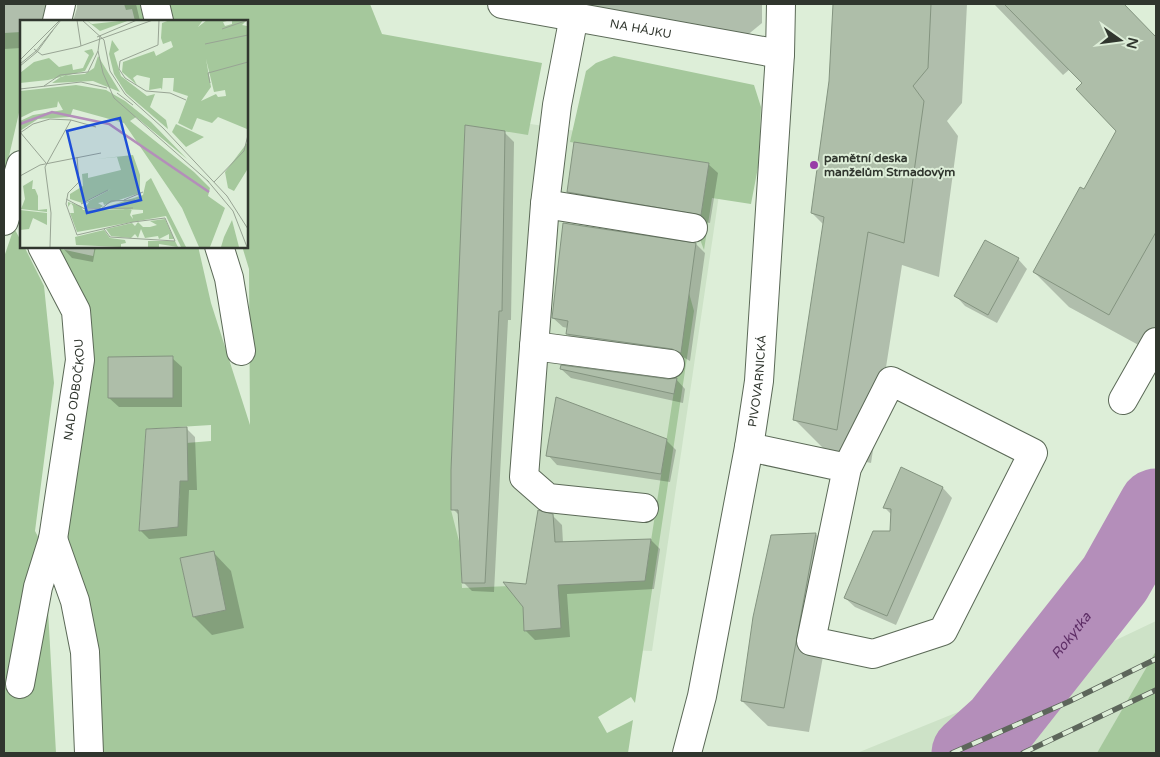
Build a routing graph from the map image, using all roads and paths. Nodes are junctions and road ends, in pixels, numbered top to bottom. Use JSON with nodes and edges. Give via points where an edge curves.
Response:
{"nodes":[{"id":1,"x":61,"y":4,"type":"edge"},
{"id":2,"x":155,"y":4,"type":"edge"},
{"id":3,"x":502,"y":4,"type":"edge"},
{"id":4,"x":781,"y":4,"type":"edge"},
{"id":5,"x":574,"y":16,"type":"junction"},
{"id":6,"x":57,"y":20,"type":"edge"},
{"id":7,"x":158,"y":20,"type":"edge"},
{"id":8,"x":780,"y":54,"type":"junction"},
{"id":9,"x":20,"y":176,"type":"edge"},
{"id":10,"x":18,"y":199,"type":"edge"},
{"id":11,"x":546,"y":204,"type":"junction"},
{"id":12,"x":4,"y":221,"type":"edge"},
{"id":13,"x":692,"y":228,"type":"dead end"},
{"id":14,"x":43,"y":248,"type":"edge"},
{"id":15,"x":220,"y":248,"type":"edge"},
{"id":16,"x":1156,"y":342,"type":"edge"},
{"id":17,"x":534,"y":346,"type":"junction"},
{"id":18,"x":241,"y":351,"type":"dead end"},
{"id":19,"x":670,"y":364,"type":"dead end"},
{"id":20,"x":1123,"y":400,"type":"dead end"},
{"id":21,"x":749,"y":447,"type":"junction"},
{"id":22,"x":847,"y":468,"type":"junction"},
{"id":23,"x":644,"y":508,"type":"dead end"},
{"id":24,"x":53,"y":539,"type":"junction"},
{"id":25,"x":20,"y":684,"type":"dead end"},
{"id":26,"x":89,"y":753,"type":"edge"},
{"id":27,"x":687,"y":753,"type":"edge"}],
"edges":[{"from":1,"to":6,"type":"street"},
{"from":2,"to":7,"type":"street"},
{"from":3,"to":5,"type":"street","name":"NA HÁJKU"},
{"from":4,"to":8,"type":"street","name":"PIVOVARNICKÁ"},
{"from":5,"to":8,"type":"street","name":"NA HÁJKU"},
{"from":5,"to":11,"type":"street","via":[[557,104]]},
{"from":8,"to":21,"type":"street","name":"PIVOVARNICKÁ","via":[[759,381]]},
{"from":9,"to":10,"type":"street"},
{"from":10,"to":12,"type":"street"},
{"from":11,"to":13,"type":"street"},
{"from":11,"to":17,"type":"street"},
{"from":14,"to":24,"type":"street","name":"NAD ODBOČKOU","via":[[76,311],[80,360]]},
{"from":15,"to":18,"type":"street","via":[[229,278]]},
{"from":16,"to":20,"type":"street"},
{"from":17,"to":19,"type":"street"},
{"from":17,"to":23,"type":"street","via":[[524,477],[548,498]]},
{"from":21,"to":22,"type":"street"},
{"from":21,"to":27,"type":"street","name":"PIVOVARNICKÁ","via":[[702,696]]},
{"from":22,"to":22,"type":"street","via":[[811,641],[873,654],[943,631],[1033,453],[891,381]]},
{"from":24,"to":25,"type":"street","name":"NAD ODBOČKOU","via":[[38,587]]},
{"from":24,"to":26,"type":"street","name":"NAD ODBOČKOU","via":[[75,601],[85,652]]}]}
